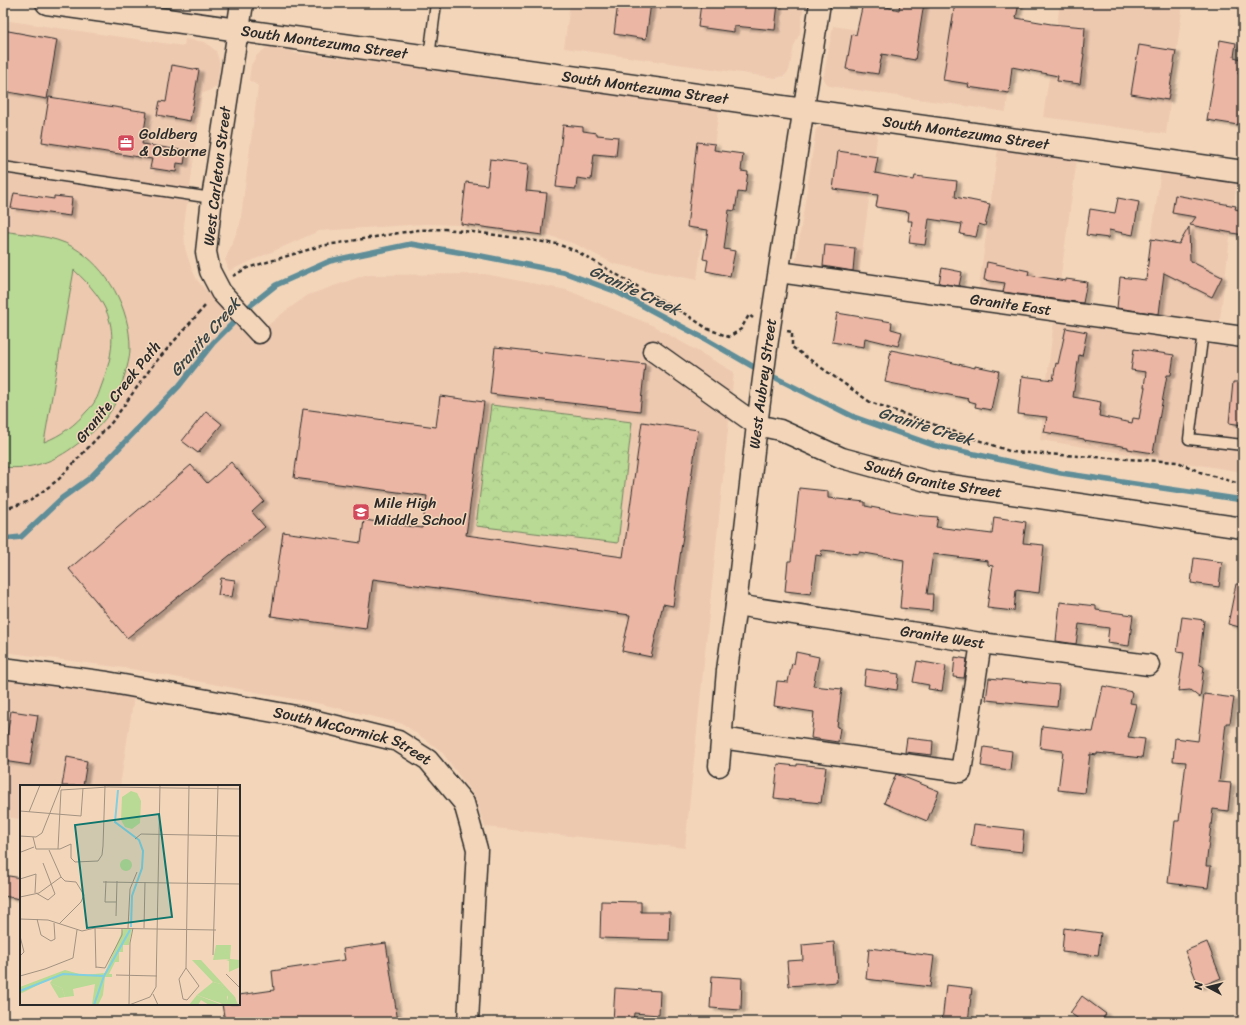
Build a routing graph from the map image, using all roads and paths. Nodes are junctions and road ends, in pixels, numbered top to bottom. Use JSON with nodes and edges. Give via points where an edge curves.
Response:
{"nodes":[{"id":1,"x":47,"y":3,"type":"edge"},
{"id":2,"x":242,"y":3,"type":"edge"},
{"id":3,"x":436,"y":3,"type":"edge"},
{"id":4,"x":820,"y":3,"type":"edge"},
{"id":5,"x":238,"y":30,"type":"junction"},
{"id":6,"x":429,"y":57,"type":"junction"},
{"id":7,"x":804,"y":110,"type":"junction"},
{"id":8,"x":3,"y":167,"type":"edge"},
{"id":9,"x":1243,"y":172,"type":"edge"},
{"id":10,"x":212,"y":198,"type":"junction"},
{"id":11,"x":779,"y":272,"type":"junction"},
{"id":12,"x":233,"y":277,"type":"dead end"},
{"id":13,"x":205,"y":306,"type":"dead end"},
{"id":14,"x":755,"y":319,"type":"dead end"},
{"id":15,"x":1203,"y":332,"type":"junction"},
{"id":16,"x":259,"y":333,"type":"dead end"},
{"id":17,"x":776,"y":335,"type":"junction"},
{"id":18,"x":1243,"y":337,"type":"edge"},
{"id":19,"x":653,"y":351,"type":"dead end"},
{"id":20,"x":757,"y":425,"type":"junction"},
{"id":21,"x":1243,"y":445,"type":"edge"},
{"id":22,"x":1243,"y":486,"type":"edge"},
{"id":23,"x":3,"y":508,"type":"edge"},
{"id":24,"x":1243,"y":528,"type":"edge"},
{"id":25,"x":736,"y":605,"type":"junction"},
{"id":26,"x":981,"y":643,"type":"junction"},
{"id":27,"x":1149,"y":665,"type":"dead end"},
{"id":28,"x":3,"y":668,"type":"edge"},
{"id":29,"x":721,"y":738,"type":"junction"},
{"id":30,"x":719,"y":766,"type":"dead end"},
{"id":31,"x":468,"y":1022,"type":"edge"}],
"edges":[{"from":1,"to":5,"type":"main road","name":"South Montezuma Street"},
{"from":2,"to":5,"type":"main road","name":"West Carleton Street"},
{"from":3,"to":6,"type":"lane"},
{"from":4,"to":7,"type":"street","name":"West Aubrey Street"},
{"from":5,"to":6,"type":"main road","name":"South Montezuma Street"},
{"from":5,"to":10,"type":"street","name":"West Carleton Street"},
{"from":6,"to":7,"type":"main road","name":"South Montezuma Street"},
{"from":7,"to":9,"type":"main road","name":"South Montezuma Street"},
{"from":7,"to":11,"type":"street","name":"West Aubrey Street"},
{"from":8,"to":10,"type":"lane"},
{"from":10,"to":16,"type":"street","name":"West Carleton Street","via":[[206,252],[210,271],[221,292]]},
{"from":11,"to":15,"type":"street","name":"Granite East"},
{"from":11,"to":17,"type":"street","name":"West Aubrey Street"},
{"from":12,"to":14,"type":"path","via":[[247,268],[321,246],[417,230],[444,229],[557,244],[576,250],[708,329],[728,336],[741,329],[749,315]]},
{"from":13,"to":23,"type":"path","name":"Granite Creek Path","via":[[154,365],[112,422],[59,479],[30,501]]},
{"from":15,"to":18,"type":"street","name":"Granite East"},
{"from":15,"to":21,"type":"lane","via":[[1189,439]]},
{"from":17,"to":20,"type":"street","name":"West Aubrey Street","via":[[762,391]]},
{"from":17,"to":22,"type":"path","via":[[792,332],[792,347],[870,402],[1012,452],[1178,462]]},
{"from":19,"to":20,"type":"street","name":"South Granite Street"},
{"from":20,"to":24,"type":"street","name":"South Granite Street","via":[[780,430],[842,458],[930,482]]},
{"from":20,"to":25,"type":"street","name":"West Aubrey Street"},
{"from":25,"to":26,"type":"street","name":"Granite West"},
{"from":25,"to":29,"type":"street","name":"West Aubrey Street"},
{"from":26,"to":27,"type":"street","name":"Granite West"},
{"from":26,"to":29,"type":"street","via":[[961,772]]},
{"from":28,"to":31,"type":"street","name":"South McCormick Street","via":[[107,682],[296,716],[398,741],[428,760],[464,803],[477,849]]},
{"from":29,"to":30,"type":"street","name":"West Aubrey Street"}]}
